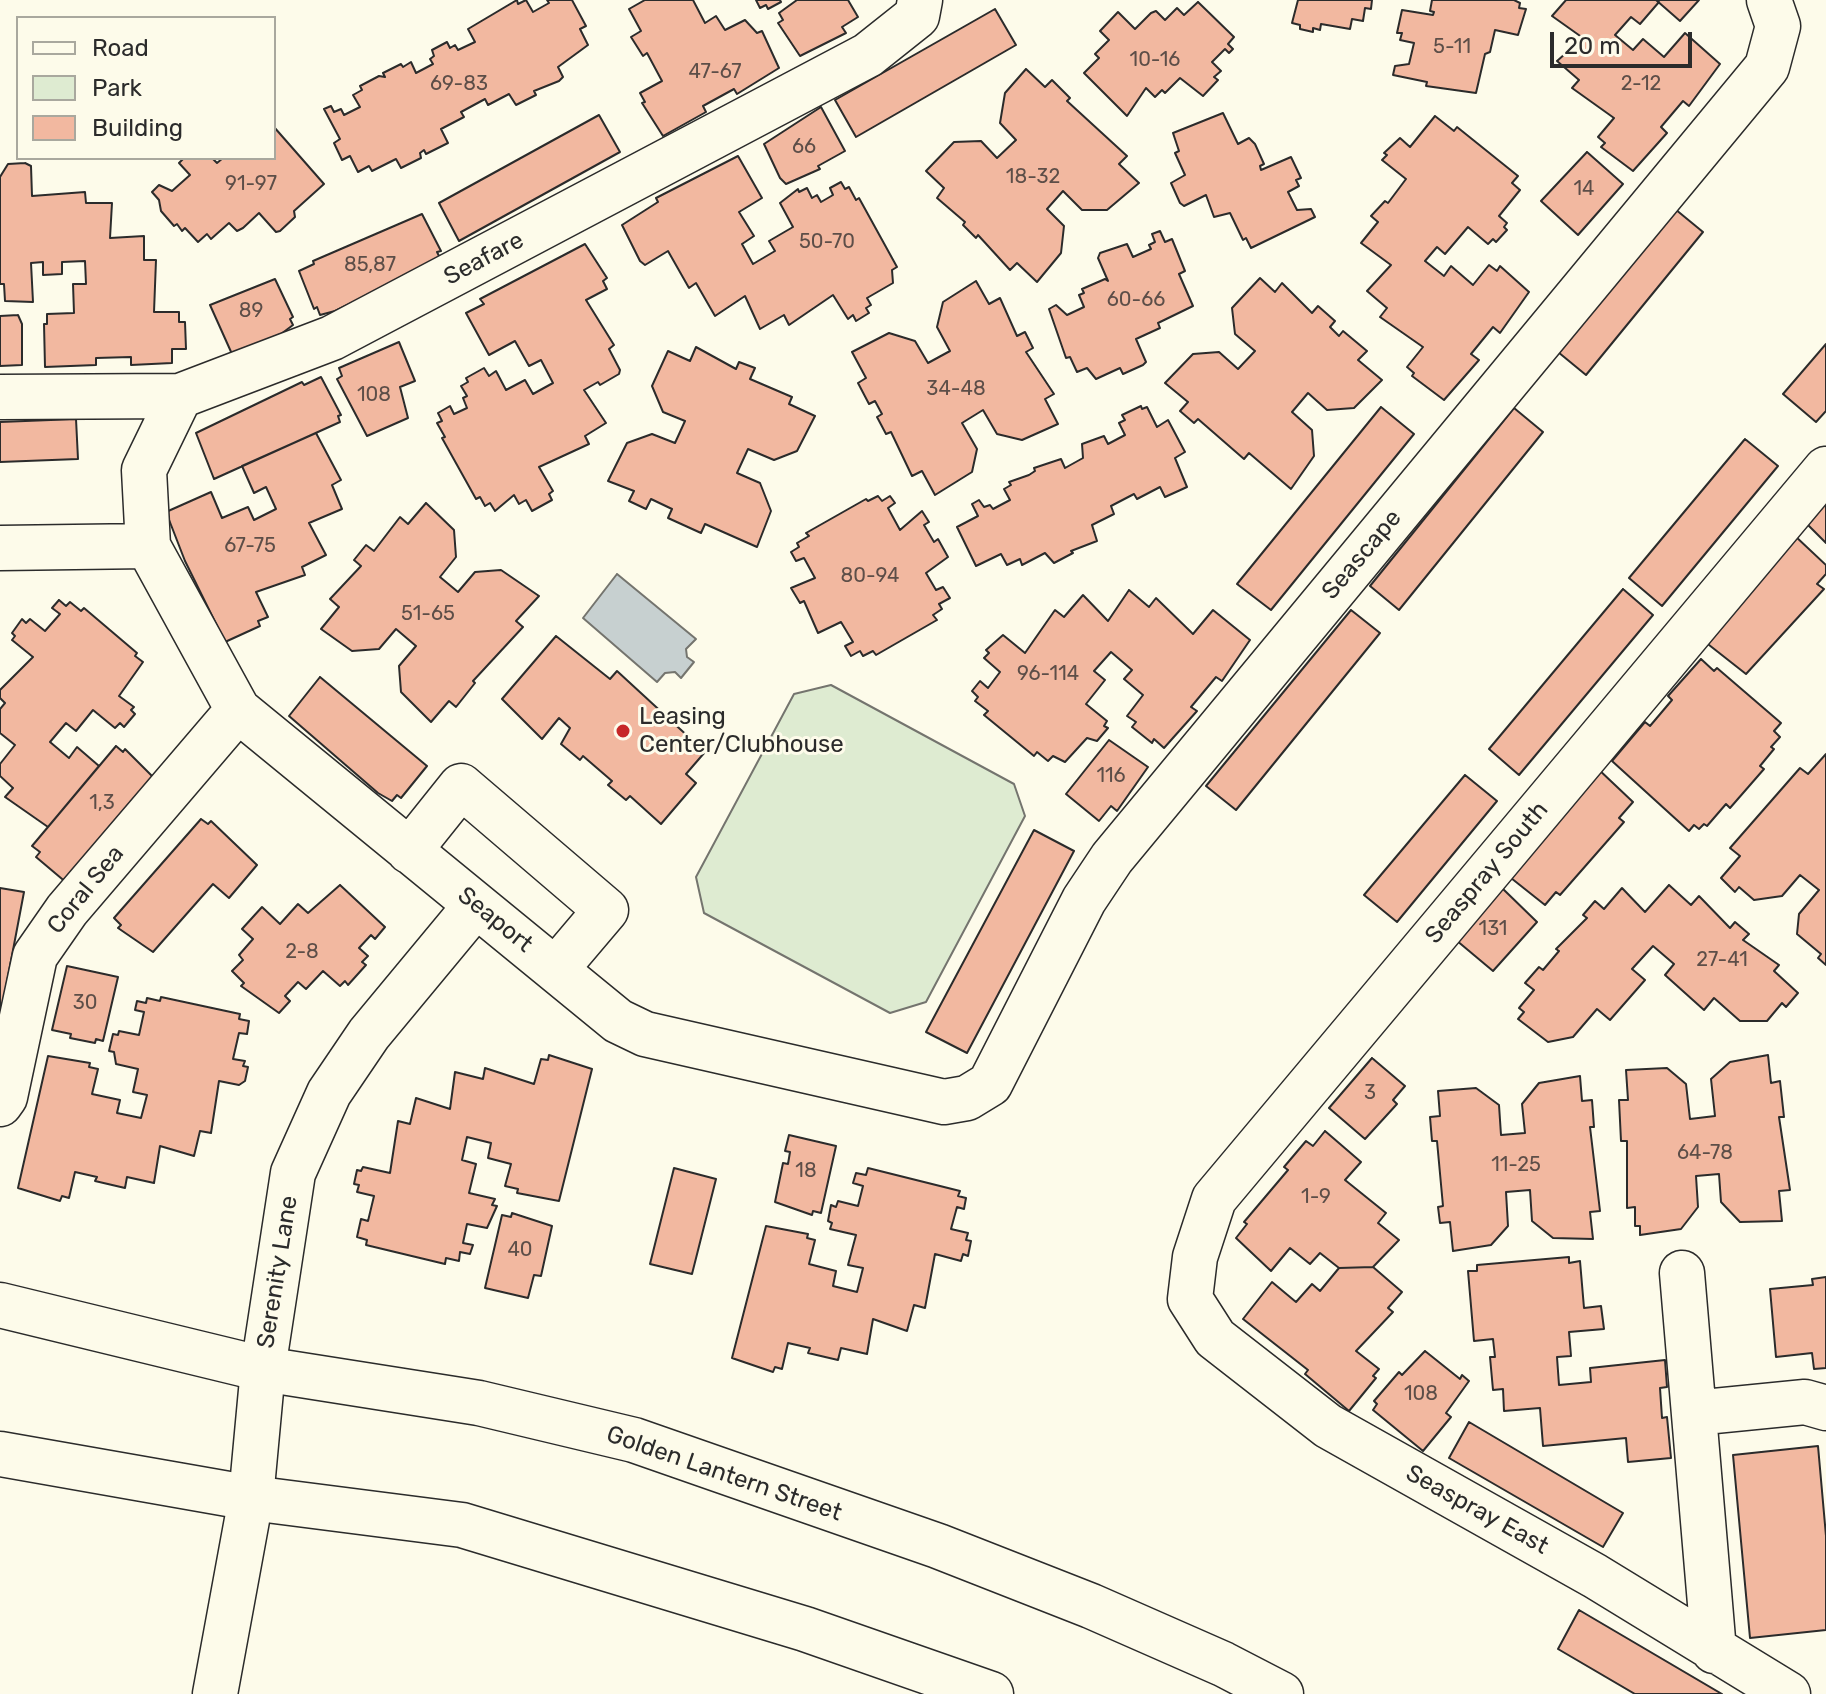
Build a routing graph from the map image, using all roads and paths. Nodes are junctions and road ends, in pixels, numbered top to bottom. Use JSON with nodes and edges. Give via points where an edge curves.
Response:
{"nodes":[{"id":1,"x":920,"y":0,"type":"edge"},
{"id":2,"x":1774,"y":13,"type":"edge"},
{"id":3,"x":180,"y":396,"type":"junction"},
{"id":4,"x":0,"y":397,"type":"edge"},
{"id":5,"x":1826,"y":469,"type":"edge"},
{"id":6,"x":148,"y":546,"type":"junction"},
{"id":7,"x":0,"y":548,"type":"edge"},
{"id":8,"x":238,"y":710,"type":"junction"},
{"id":9,"x":409,"y":851,"type":"junction"},
{"id":10,"x":476,"y":905,"type":"junction"},
{"id":11,"x":556,"y":969,"type":"junction"},
{"id":12,"x":967,"y":1098,"type":"joint"},
{"id":13,"x":0,"y":1104,"type":"edge"},
{"id":14,"x":1682,"y":1273,"type":"dead end"},
{"id":15,"x":1190,"y":1299,"type":"joint"},
{"id":16,"x":0,"y":1305,"type":"edge"},
{"id":17,"x":263,"y":1369,"type":"junction"},
{"id":18,"x":1826,"y":1408,"type":"edge"},
{"id":19,"x":1694,"y":1413,"type":"junction"},
{"id":20,"x":0,"y":1454,"type":"edge"},
{"id":21,"x":251,"y":1498,"type":"junction"},
{"id":22,"x":1714,"y":1651,"type":"junction"},
{"id":23,"x":215,"y":1694,"type":"edge"},
{"id":24,"x":991,"y":1694,"type":"edge"},
{"id":25,"x":1281,"y":1694,"type":"edge"},
{"id":26,"x":1788,"y":1694,"type":"edge"}],
"edges":[{"from":1,"to":3,"type":"street","name":"Seafare","via":[[917,16],[841,70],[332,338]]},
{"from":2,"to":12,"type":"street","name":"Seascape","via":[[1767,67],[1112,858],[1084,900],[990,1084]]},
{"from":3,"to":4,"type":"street","name":"Seafare"},
{"from":3,"to":6,"type":"street","name":"Seaport","via":[[144,470]]},
{"from":5,"to":15,"type":"street","name":"Seaspray South","via":[[1214,1199],[1195,1257]]},
{"from":6,"to":7,"type":"street"},
{"from":6,"to":8,"type":"street","name":"Seaport"},
{"from":8,"to":9,"type":"street","name":"Seaport"},
{"from":8,"to":13,"type":"street","name":"Coral Sea","via":[[67,910],[35,956]]},
{"from":9,"to":10,"type":"street","name":"Seaport"},
{"from":9,"to":11,"type":"street","via":[[461,786],[606,910]]},
{"from":10,"to":11,"type":"street","name":"Seaport"},
{"from":10,"to":17,"type":"street","name":"Serenity Lane","via":[[369,1034],[329,1093],[293,1173]]},
{"from":11,"to":12,"type":"street","name":"Seaport","via":[[618,1021],[645,1034],[944,1102]]},
{"from":14,"to":19,"type":"street"},
{"from":15,"to":22,"type":"street","name":"Seaspray East","via":[[1215,1338],[1328,1426],[1595,1576]]},
{"from":16,"to":17,"type":"street","name":"Golden Lantern Street"},
{"from":17,"to":21,"type":"street","name":"Serenity Lane"},
{"from":17,"to":25,"type":"street","name":"Golden Lantern Street","via":[[479,1403],[634,1440],[938,1546],[1091,1606]]},
{"from":18,"to":19,"type":"street","via":[[1805,1402]]},
{"from":19,"to":22,"type":"street"},
{"from":20,"to":21,"type":"street"},
{"from":21,"to":23,"type":"street","name":"Serenity Lane"},
{"from":21,"to":24,"type":"street","via":[[462,1525],[805,1629]]},
{"from":22,"to":26,"type":"street","name":"Seaspray East"}]}
